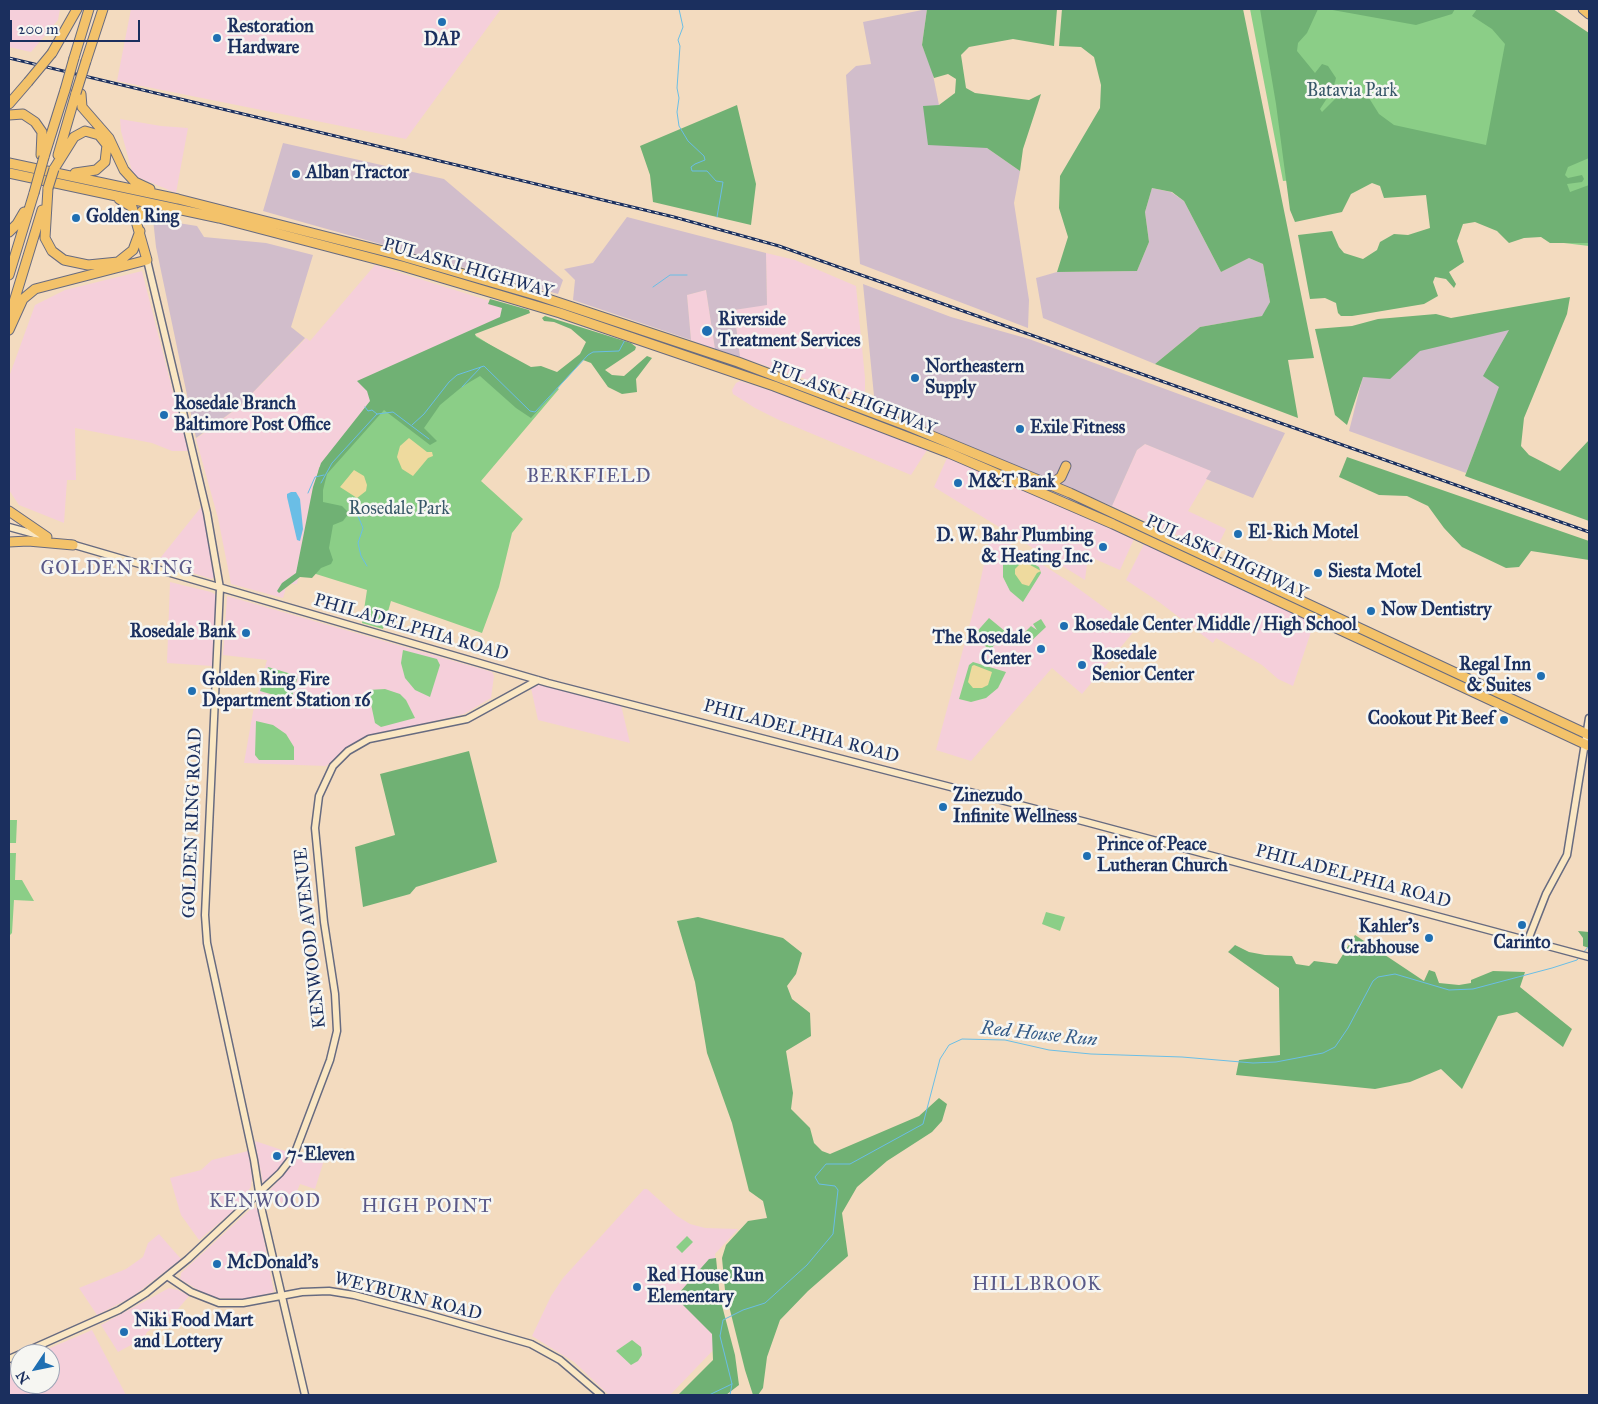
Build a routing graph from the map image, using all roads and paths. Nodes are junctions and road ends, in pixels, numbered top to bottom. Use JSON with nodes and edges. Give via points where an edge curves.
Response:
{"nodes":[{"id":1,"x":77,"y":9,"type":"edge"},
{"id":2,"x":89,"y":9,"type":"edge"},
{"id":3,"x":103,"y":9,"type":"edge"},
{"id":4,"x":1583,"y":9,"type":"edge"},
{"id":5,"x":1589,"y":14,"type":"edge"},
{"id":6,"x":79,"y":94,"type":"junction"},
{"id":7,"x":9,"y":104,"type":"edge"},
{"id":8,"x":9,"y":115,"type":"edge"},
{"id":9,"x":43,"y":156,"type":"junction"},
{"id":10,"x":9,"y":158,"type":"edge"},
{"id":11,"x":58,"y":160,"type":"junction"},
{"id":12,"x":9,"y":163,"type":"edge"},
{"id":13,"x":51,"y":171,"type":"junction"},
{"id":14,"x":28,"y":172,"type":"junction"},
{"id":15,"x":9,"y":175,"type":"edge"},
{"id":16,"x":48,"y":192,"type":"junction"},
{"id":17,"x":105,"y":193,"type":"junction"},
{"id":18,"x":33,"y":196,"type":"junction"},
{"id":19,"x":176,"y":198,"type":"junction"},
{"id":20,"x":165,"y":206,"type":"junction"},
{"id":21,"x":139,"y":225,"type":"junction"},
{"id":22,"x":9,"y":232,"type":"edge"},
{"id":23,"x":147,"y":258,"type":"junction"},
{"id":24,"x":118,"y":262,"type":"junction"},
{"id":25,"x":9,"y":275,"type":"edge"},
{"id":26,"x":9,"y":318,"type":"edge"},
{"id":27,"x":9,"y":330,"type":"edge"},
{"id":28,"x":1066,"y":466,"type":"dead end"},
{"id":29,"x":1050,"y":485,"type":"junction"},
{"id":30,"x":9,"y":511,"type":"edge"},
{"id":31,"x":9,"y":527,"type":"edge"},
{"id":32,"x":46,"y":537,"type":"junction"},
{"id":33,"x":9,"y":542,"type":"edge"},
{"id":34,"x":73,"y":545,"type":"junction"},
{"id":35,"x":220,"y":588,"type":"junction"},
{"id":36,"x":538,"y":680,"type":"junction"},
{"id":37,"x":1589,"y":718,"type":"edge"},
{"id":38,"x":1588,"y":734,"type":"edge"},
{"id":39,"x":1587,"y":745,"type":"edge"},
{"id":40,"x":1528,"y":940,"type":"junction"},
{"id":41,"x":1588,"y":957,"type":"edge"},
{"id":42,"x":258,"y":1192,"type":"junction"},
{"id":43,"x":167,"y":1276,"type":"junction"},
{"id":44,"x":282,"y":1295,"type":"junction"},
{"id":45,"x":9,"y":1359,"type":"edge"},
{"id":46,"x":305,"y":1395,"type":"edge"},
{"id":47,"x":601,"y":1395,"type":"edge"}],
"edges":[{"from":1,"to":7,"type":"highway","bridge":true,"via":[[52,53]]},
{"from":2,"to":9,"type":"highway","bridge":true},
{"from":3,"to":6,"type":"highway","bridge":true},
{"from":4,"to":5,"type":"highway"},
{"from":6,"to":11,"type":"highway"},
{"from":6,"to":19,"type":"highway","via":[[82,107],[109,138],[128,175],[145,187]]},
{"from":8,"to":9,"type":"highway","via":[[23,114],[36,122],[42,132]]},
{"from":9,"to":18,"type":"highway","bridge":true},
{"from":10,"to":14,"type":"highway"},
{"from":11,"to":13,"type":"highway"},
{"from":11,"to":13,"type":"highway","via":[[74,137],[85,132],[99,135],[107,145],[105,162],[96,170],[83,173]]},
{"from":12,"to":14,"type":"highway","name":"PULASKI HIGHWAY"},
{"from":13,"to":14,"type":"highway","name":"PULASKI HIGHWAY"},
{"from":13,"to":16,"type":"highway","bridge":true},
{"from":13,"to":19,"type":"highway","name":"PULASKI HIGHWAY"},
{"from":14,"to":15,"type":"highway"},
{"from":14,"to":17,"type":"highway","name":"PULASKI HIGHWAY"},
{"from":16,"to":24,"type":"highway","via":[[44,232],[58,257],[77,263]]},
{"from":16,"to":26,"type":"highway"},
{"from":17,"to":20,"type":"highway","name":"PULASKI HIGHWAY"},
{"from":17,"to":21,"type":"highway","via":[[129,203]]},
{"from":18,"to":22,"type":"highway"},
{"from":18,"to":25,"type":"highway"},
{"from":19,"to":29,"type":"highway","name":"PULASKI HIGHWAY","via":[[395,254],[630,326],[864,409]]},
{"from":20,"to":21,"type":"highway","via":[[145,209],[140,215]]},
{"from":20,"to":39,"type":"highway","name":"PULASKI HIGHWAY","via":[[307,240],[513,298],[798,394],[1104,520]]},
{"from":21,"to":23,"type":"highway","name":"GOLDEN RING ROAD"},
{"from":21,"to":24,"type":"highway","via":[[133,250]]},
{"from":23,"to":24,"type":"highway"},
{"from":23,"to":27,"type":"highway","via":[[35,288],[23,299]]},
{"from":23,"to":35,"type":"main road","name":"GOLDEN RING ROAD","via":[[207,513]]},
{"from":28,"to":29,"type":"highway","via":[[1061,477]]},
{"from":29,"to":38,"type":"highway","name":"PULASKI HIGHWAY"},
{"from":30,"to":32,"type":"highway"},
{"from":31,"to":32,"type":"main road","name":"PHILADELPHIA ROAD"},
{"from":32,"to":34,"type":"main road","name":"PHILADELPHIA ROAD"},
{"from":33,"to":34,"type":"highway"},
{"from":34,"to":35,"type":"main road","name":"PHILADELPHIA ROAD"},
{"from":35,"to":36,"type":"main road","name":"PHILADELPHIA ROAD"},
{"from":35,"to":42,"type":"main road","name":"GOLDEN RING ROAD","via":[[205,929]]},
{"from":36,"to":40,"type":"main road","name":"PHILADELPHIA ROAD"},
{"from":36,"to":42,"type":"main road","name":"KENWOOD AVENUE","via":[[467,719],[432,728],[384,734],[365,741],[344,755],[330,771],[319,796],[315,828],[336,1006],[336,1037],[294,1155],[284,1169]]},
{"from":37,"to":38,"type":"main road"},
{"from":38,"to":39,"type":"main road"},
{"from":39,"to":40,"type":"main road","via":[[1566,854]]},
{"from":40,"to":41,"type":"main road","name":"PHILADELPHIA ROAD"},
{"from":42,"to":43,"type":"main road","name":"KENWOOD AVENUE"},
{"from":42,"to":44,"type":"main road","name":"GOLDEN RING ROAD"},
{"from":43,"to":44,"type":"main road","name":"WEYBURN ROAD","via":[[191,1292],[219,1303],[243,1303]]},
{"from":43,"to":45,"type":"main road","name":"KENWOOD AVENUE","via":[[119,1310]]},
{"from":44,"to":46,"type":"main road","name":"GOLDEN RING ROAD"},
{"from":44,"to":47,"type":"main road","name":"WEYBURN ROAD","via":[[312,1291],[343,1293],[523,1341],[560,1360]]}]}
